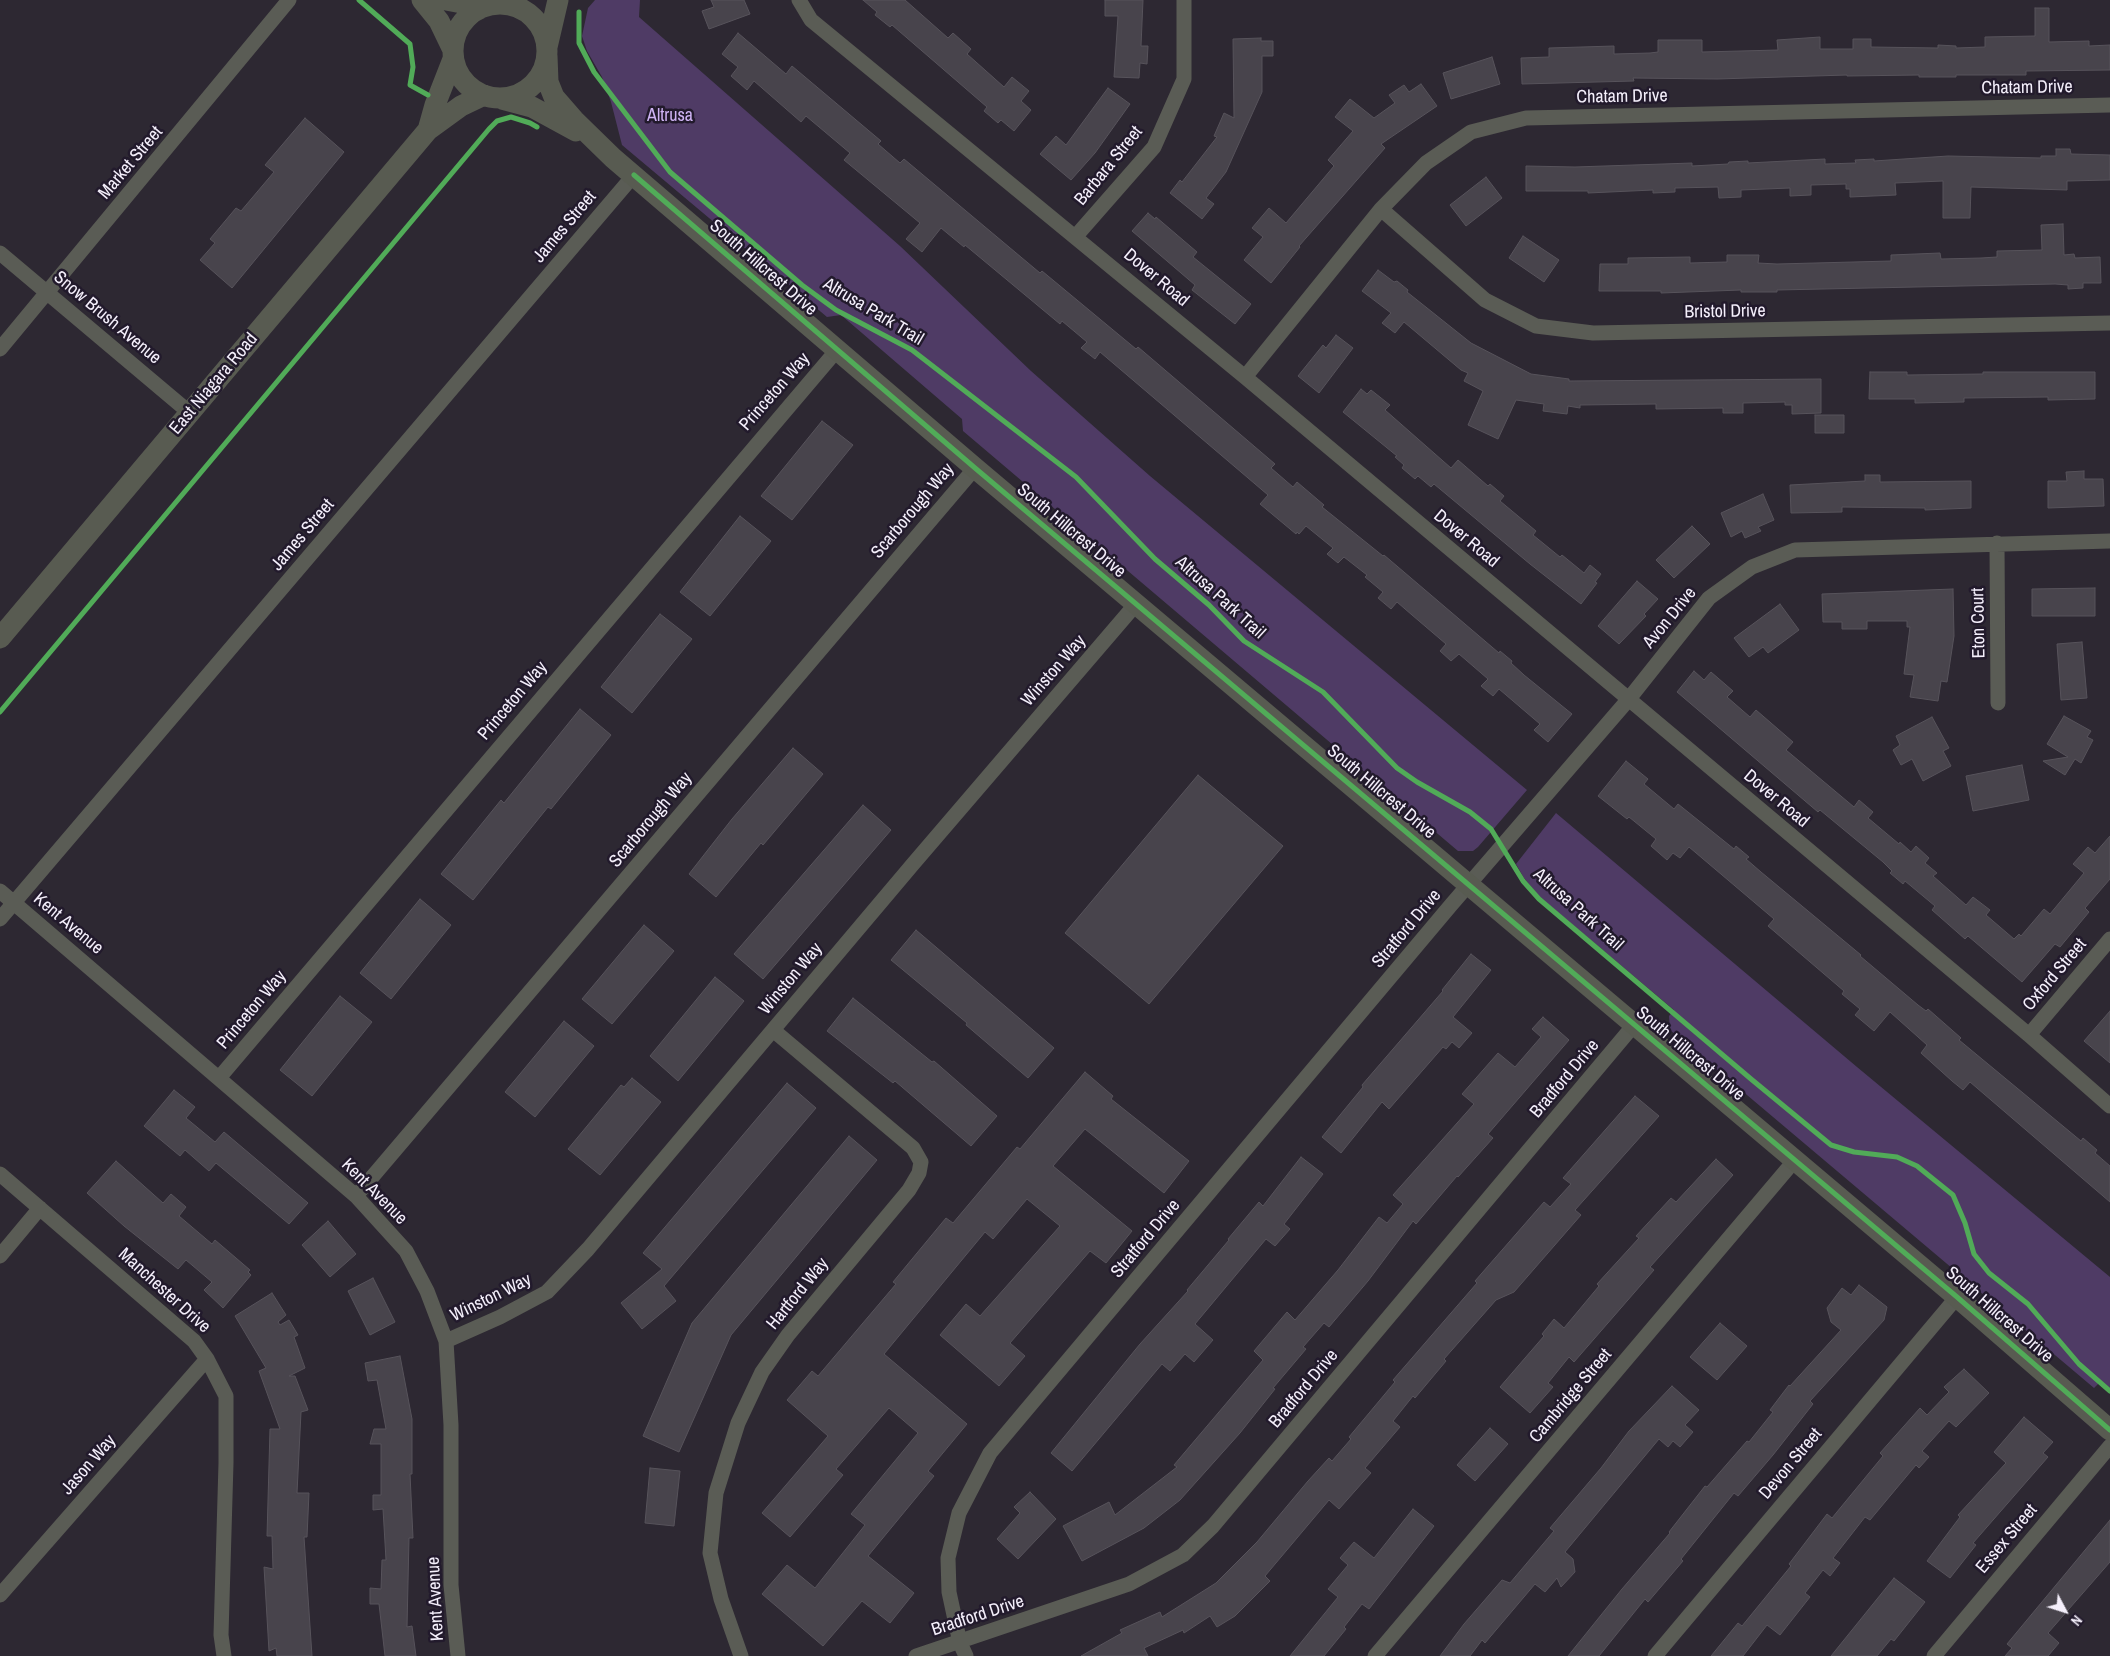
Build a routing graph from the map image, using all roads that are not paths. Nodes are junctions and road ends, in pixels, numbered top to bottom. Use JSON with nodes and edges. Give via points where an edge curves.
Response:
{"nodes":[{"id":1,"x":289,"y":0,"type":"edge"},
{"id":2,"x":422,"y":0,"type":"edge"},
{"id":3,"x":446,"y":0,"type":"edge"},
{"id":4,"x":558,"y":0,"type":"edge"},
{"id":5,"x":799,"y":0,"type":"edge"},
{"id":6,"x":1184,"y":0,"type":"edge"},
{"id":7,"x":518,"y":2,"type":"edge"},
{"id":8,"x":483,"y":7,"type":"junction"},
{"id":9,"x":547,"y":52,"type":"junction"},
{"id":10,"x":453,"y":54,"type":"junction"},
{"id":11,"x":490,"y":97,"type":"junction"},
{"id":12,"x":2110,"y":105,"type":"edge"},
{"id":13,"x":428,"y":130,"type":"junction"},
{"id":14,"x":613,"y":158,"type":"junction"},
{"id":15,"x":634,"y":176,"type":"junction"},
{"id":16,"x":1381,"y":209,"type":"junction"},
{"id":17,"x":1076,"y":236,"type":"junction"},
{"id":18,"x":0,"y":253,"type":"edge"},
{"id":19,"x":48,"y":293,"type":"junction"},
{"id":20,"x":2110,"y":324,"type":"edge"},
{"id":21,"x":0,"y":349,"type":"edge"},
{"id":22,"x":837,"y":350,"type":"junction"},
{"id":23,"x":1245,"y":377,"type":"junction"},
{"id":24,"x":190,"y":413,"type":"junction"},
{"id":25,"x":975,"y":468,"type":"junction"},
{"id":26,"x":2110,"y":541,"type":"edge"},
{"id":27,"x":1997,"y":543,"type":"junction"},
{"id":28,"x":1136,"y":604,"type":"junction"},
{"id":29,"x":0,"y":638,"type":"edge"},
{"id":30,"x":1628,"y":700,"type":"junction"},
{"id":31,"x":1998,"y":703,"type":"dead end"},
{"id":32,"x":1469,"y":885,"type":"junction"},
{"id":33,"x":0,"y":891,"type":"edge"},
{"id":34,"x":14,"y":903,"type":"junction"},
{"id":35,"x":0,"y":919,"type":"edge"},
{"id":36,"x":2110,"y":938,"type":"edge"},
{"id":37,"x":1634,"y":1026,"type":"junction"},
{"id":38,"x":773,"y":1030,"type":"junction"},
{"id":39,"x":2029,"y":1036,"type":"junction"},
{"id":40,"x":219,"y":1078,"type":"junction"},
{"id":41,"x":2110,"y":1106,"type":"edge"},
{"id":42,"x":1795,"y":1160,"type":"junction"},
{"id":43,"x":0,"y":1174,"type":"edge"},
{"id":44,"x":356,"y":1196,"type":"junction"},
{"id":45,"x":40,"y":1208,"type":"junction"},
{"id":46,"x":0,"y":1256,"type":"edge"},
{"id":47,"x":1957,"y":1296,"type":"junction"},
{"id":48,"x":446,"y":1341,"type":"junction"},
{"id":49,"x":207,"y":1358,"type":"junction"},
{"id":50,"x":2110,"y":1430,"type":"edge"},
{"id":51,"x":2110,"y":1446,"type":"edge"},
{"id":52,"x":0,"y":1595,"type":"edge"},
{"id":53,"x":963,"y":1649,"type":"edge"},
{"id":54,"x":224,"y":1656,"type":"edge"},
{"id":55,"x":458,"y":1656,"type":"edge"},
{"id":56,"x":741,"y":1656,"type":"edge"},
{"id":57,"x":916,"y":1656,"type":"edge"},
{"id":58,"x":1375,"y":1656,"type":"edge"},
{"id":59,"x":1655,"y":1656,"type":"edge"},
{"id":60,"x":1934,"y":1656,"type":"edge"}],
"edges":[{"from":1,"to":19,"type":"street","name":"Market Street"},
{"from":2,"to":10,"type":"street","via":[[439,21]]},
{"from":3,"to":8,"type":"street"},
{"from":4,"to":9,"type":"street"},
{"from":5,"to":17,"type":"street","name":"Dover Road","via":[[811,20]]},
{"from":6,"to":17,"type":"street","name":"Barbara Street","via":[[1184,79],[1154,147]]},
{"from":7,"to":8,"type":"street"},
{"from":7,"to":9,"type":"street","via":[[536,19],[543,32]]},
{"from":8,"to":10,"type":"street","via":[[460,25]]},
{"from":9,"to":11,"type":"street","via":[[542,73],[530,87],[515,96]]},
{"from":9,"to":14,"type":"street","name":"South Hillcrest Drive","via":[[548,82],[554,97]]},
{"from":10,"to":11,"type":"street","via":[[456,70],[465,83]]},
{"from":10,"to":13,"type":"street","name":"East Niagara Road"},
{"from":11,"to":13,"type":"street","name":"East Niagara Road","via":[[461,106]]},
{"from":11,"to":14,"type":"street","name":"South Hillcrest Drive","via":[[522,103],[560,121]]},
{"from":12,"to":16,"type":"street","name":"Chatam Drive","via":[[1526,118],[1472,132],[1426,163]]},
{"from":13,"to":24,"type":"street","name":"East Niagara Road"},
{"from":14,"to":15,"type":"street","name":"South Hillcrest Drive"},
{"from":15,"to":22,"type":"street","name":"South Hillcrest Drive"},
{"from":15,"to":34,"type":"street","name":"James Street"},
{"from":16,"to":20,"type":"street","name":"Bristol Drive","via":[[1485,300],[1536,326],[1593,333]]},
{"from":16,"to":23,"type":"street","name":"Chatam Drive"},
{"from":17,"to":23,"type":"street","name":"Dover Road"},
{"from":18,"to":19,"type":"street","name":"Snow Brush Avenue"},
{"from":19,"to":21,"type":"street","name":"Market Street"},
{"from":19,"to":24,"type":"street","name":"Snow Brush Avenue"},
{"from":22,"to":25,"type":"street","name":"South Hillcrest Drive"},
{"from":22,"to":40,"type":"street","name":"Princeton Way"},
{"from":23,"to":30,"type":"street","name":"Dover Road"},
{"from":24,"to":29,"type":"street","name":"East Niagara Road"},
{"from":25,"to":28,"type":"street","name":"South Hillcrest Drive"},
{"from":25,"to":44,"type":"street","name":"Scarborough Way"},
{"from":26,"to":27,"type":"street","name":"Avon Drive"},
{"from":27,"to":30,"type":"street","name":"Avon Drive","via":[[1795,550],[1752,567],[1709,598]]},
{"from":27,"to":31,"type":"street","name":"Eton Court"},
{"from":28,"to":32,"type":"street","name":"South Hillcrest Drive"},
{"from":28,"to":38,"type":"street","name":"Winston Way"},
{"from":30,"to":32,"type":"street","name":"Avon Drive"},
{"from":30,"to":39,"type":"street","name":"Dover Road"},
{"from":32,"to":37,"type":"street","name":"South Hillcrest Drive"},
{"from":32,"to":53,"type":"street","name":"Stratford Drive","via":[[990,1454],[959,1513],[948,1558],[949,1592]]},
{"from":33,"to":34,"type":"street","name":"Kent Avenue"},
{"from":34,"to":35,"type":"street","name":"James Street"},
{"from":34,"to":40,"type":"street","name":"Kent Avenue"},
{"from":36,"to":39,"type":"street","name":"Oxford Street"},
{"from":37,"to":42,"type":"street","name":"South Hillcrest Drive"},
{"from":37,"to":53,"type":"street","name":"Bradford Drive","via":[[1213,1526],[1183,1555],[1129,1584]]},
{"from":38,"to":48,"type":"street","name":"Winston Way","via":[[588,1249],[547,1292]]},
{"from":38,"to":56,"type":"street","name":"Hartford Way","via":[[912,1148],[921,1162],[909,1190],[788,1335],[762,1372],[738,1423],[716,1493],[710,1553],[720,1599]]},
{"from":39,"to":41,"type":"street","name":"Dover Road"},
{"from":40,"to":44,"type":"street","name":"Kent Avenue"},
{"from":42,"to":47,"type":"street","name":"South Hillcrest Drive"},
{"from":42,"to":58,"type":"street","name":"Cambridge Street"},
{"from":43,"to":45,"type":"street","name":"Manchester Drive"},
{"from":44,"to":48,"type":"street","name":"Kent Avenue","via":[[406,1251],[427,1291]]},
{"from":45,"to":46,"type":"street"},
{"from":45,"to":49,"type":"street","name":"Manchester Drive","via":[[194,1340]]},
{"from":47,"to":50,"type":"street","name":"South Hillcrest Drive"},
{"from":47,"to":59,"type":"street","name":"Devon Street"},
{"from":48,"to":55,"type":"street","name":"Kent Avenue","via":[[451,1425],[451,1585]]},
{"from":49,"to":52,"type":"street","name":"Jason Way"},
{"from":49,"to":54,"type":"street","name":"Manchester Drive","via":[[226,1396],[221,1635]]},
{"from":51,"to":60,"type":"street","name":"Essex Street"},
{"from":53,"to":57,"type":"street","name":"Bradford Drive"}]}
